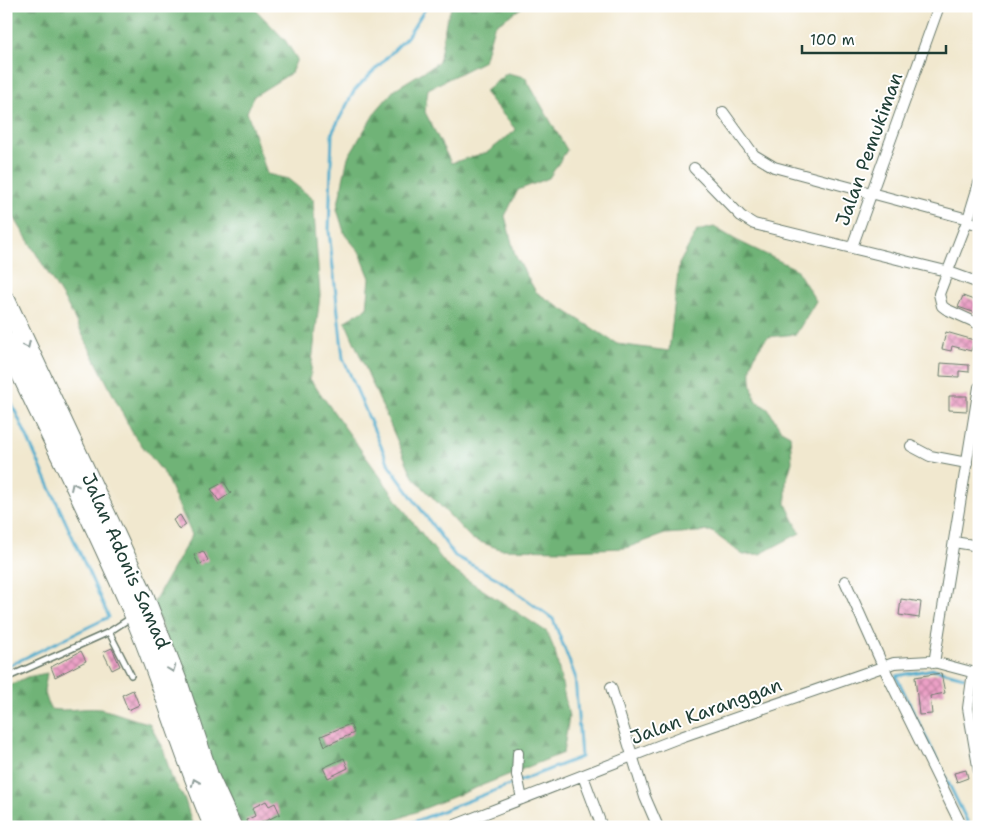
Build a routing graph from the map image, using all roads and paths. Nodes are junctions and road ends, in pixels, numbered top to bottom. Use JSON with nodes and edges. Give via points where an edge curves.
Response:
{"nodes":[{"id":1,"x":939,"y":6,"type":"edge"},
{"id":2,"x":723,"y":112,"type":"dead end"},
{"id":3,"x":694,"y":168,"type":"dead end"},
{"id":4,"x":979,"y":183,"type":"edge"},
{"id":5,"x":872,"y":194,"type":"junction"},
{"id":6,"x":967,"y":220,"type":"junction"},
{"id":7,"x":979,"y":225,"type":"edge"},
{"id":8,"x":852,"y":247,"type":"junction"},
{"id":9,"x":946,"y":271,"type":"junction"},
{"id":10,"x":979,"y":283,"type":"edge"},
{"id":11,"x":6,"y":301,"type":"edge"},
{"id":12,"x":979,"y":324,"type":"edge"},
{"id":13,"x":6,"y":342,"type":"edge"},
{"id":14,"x":979,"y":387,"type":"edge"},
{"id":15,"x":911,"y":446,"type":"dead end"},
{"id":16,"x":967,"y":463,"type":"junction"},
{"id":17,"x":954,"y":542,"type":"junction"},
{"id":18,"x":979,"y":546,"type":"edge"},
{"id":19,"x":845,"y":581,"type":"dead end"},
{"id":20,"x":134,"y":616,"type":"junction"},
{"id":21,"x":109,"y":632,"type":"junction"},
{"id":22,"x":934,"y":663,"type":"junction"},
{"id":23,"x":883,"y":666,"type":"junction"},
{"id":24,"x":976,"y":673,"type":"edge"},
{"id":25,"x":131,"y":675,"type":"dead end"},
{"id":26,"x":6,"y":678,"type":"edge"},
{"id":27,"x":611,"y":687,"type":"dead end"},
{"id":28,"x":176,"y":703,"type":"junction"},
{"id":29,"x":518,"y":753,"type":"dead end"},
{"id":30,"x":634,"y":756,"type":"junction"},
{"id":31,"x":979,"y":772,"type":"edge"},
{"id":32,"x":582,"y":776,"type":"junction"},
{"id":33,"x":522,"y":799,"type":"junction"},
{"id":34,"x":214,"y":827,"type":"edge"},
{"id":35,"x":232,"y":827,"type":"edge"},
{"id":36,"x":450,"y":827,"type":"edge"},
{"id":37,"x":602,"y":827,"type":"edge"},
{"id":38,"x":658,"y":827,"type":"edge"},
{"id":39,"x":962,"y":827,"type":"edge"}],
"edges":[{"from":1,"to":5,"type":"street","name":"Jalan Pemukiman"},
{"from":2,"to":5,"type":"street","via":[[754,155],[763,162],[774,168]]},
{"from":3,"to":8,"type":"street","via":[[745,220]]},
{"from":4,"to":6,"type":"street"},
{"from":5,"to":6,"type":"street"},
{"from":5,"to":8,"type":"street","name":"Jalan Pemukiman"},
{"from":6,"to":7,"type":"street"},
{"from":6,"to":9,"type":"street"},
{"from":8,"to":9,"type":"street"},
{"from":9,"to":10,"type":"street"},
{"from":9,"to":12,"type":"street","via":[[939,294],[942,306]]},
{"from":11,"to":28,"type":"highway","name":"Jalan Adonis Samad","one_way":true,"via":[[144,596]]},
{"from":20,"to":13,"type":"highway","name":"Jalan Adonis Samad","one_way":true},
{"from":14,"to":16,"type":"street"},
{"from":15,"to":16,"type":"street","via":[[930,456]]},
{"from":16,"to":17,"type":"street"},
{"from":17,"to":18,"type":"street"},
{"from":17,"to":22,"type":"street"},
{"from":19,"to":23,"type":"street"},
{"from":20,"to":21,"type":"lane"},
{"from":20,"to":28,"type":"highway","name":"Jalan Adonis Samad"},
{"from":21,"to":25,"type":"lane"},
{"from":21,"to":26,"type":"lane"},
{"from":22,"to":23,"type":"street","name":"Jalan Karanggan","via":[[901,661]]},
{"from":22,"to":24,"type":"street","name":"Jalan Karanggan"},
{"from":23,"to":30,"type":"street","name":"Jalan Karanggan"},
{"from":23,"to":39,"type":"street"},
{"from":24,"to":31,"type":"street","via":[[968,708]]},
{"from":27,"to":30,"type":"street"},
{"from":34,"to":28,"type":"highway","name":"Jalan Adonis Samad","one_way":true,"via":[[183,752]]},
{"from":28,"to":35,"type":"highway","name":"Jalan Adonis Samad"},
{"from":29,"to":33,"type":"street"},
{"from":30,"to":32,"type":"street","name":"Jalan Karanggan"},
{"from":30,"to":38,"type":"street"},
{"from":32,"to":33,"type":"street","name":"Jalan Karanggan"},
{"from":32,"to":37,"type":"street"},
{"from":33,"to":36,"type":"street","name":"Jalan Karanggan"}]}
